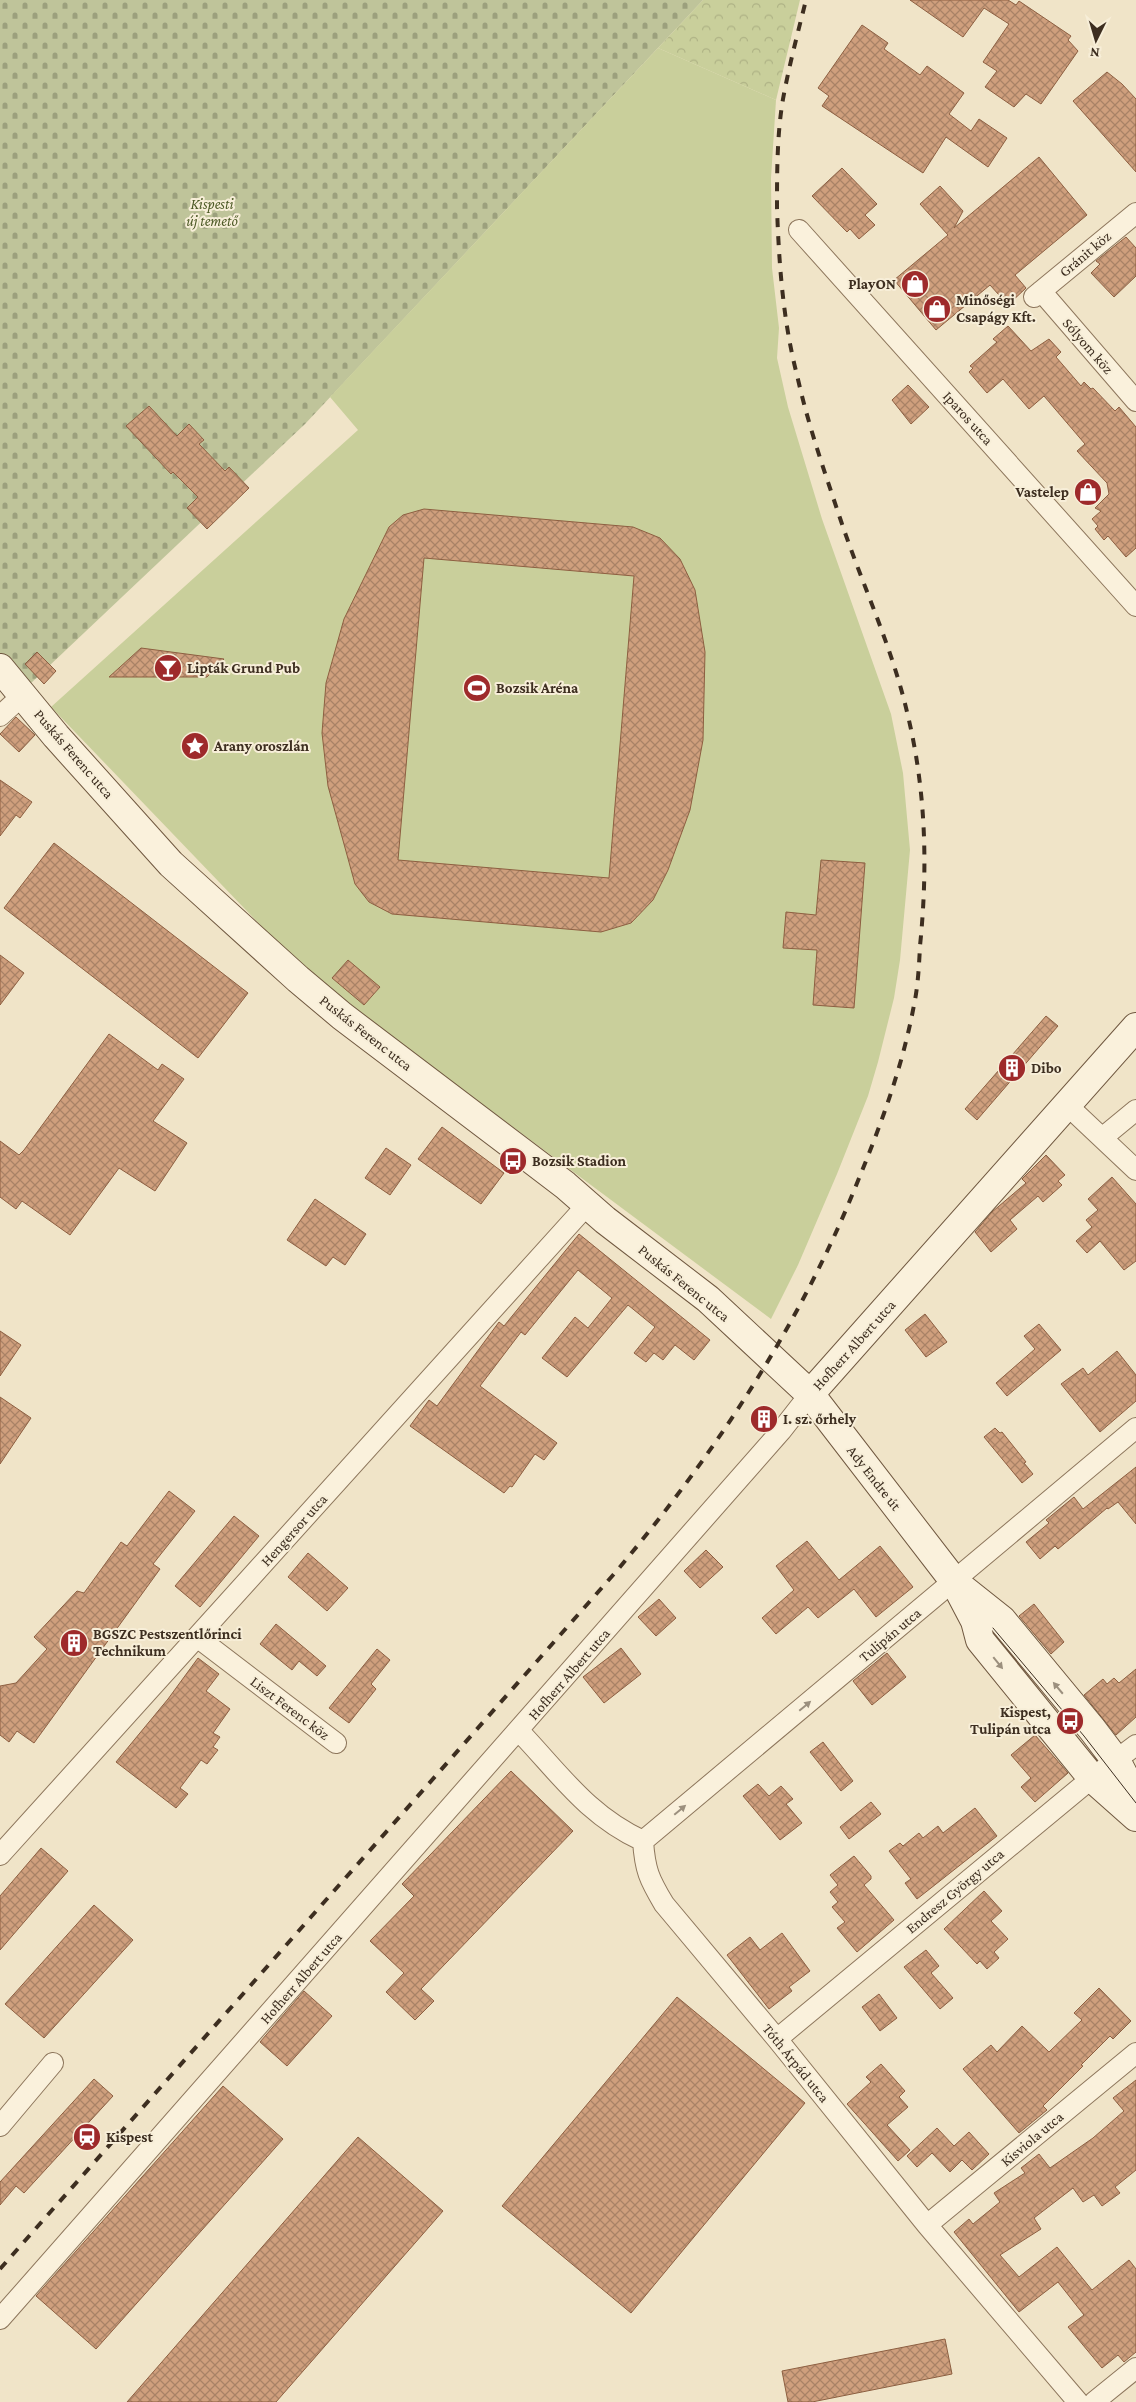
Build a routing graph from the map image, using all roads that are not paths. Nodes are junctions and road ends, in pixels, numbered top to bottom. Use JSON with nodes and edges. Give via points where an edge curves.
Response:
{"nodes":[{"id":1,"x":1136,"y":212,"type":"edge"},
{"id":2,"x":799,"y":230,"type":"dead end"},
{"id":3,"x":1037,"y":294,"type":"joint"},
{"id":4,"x":1136,"y":401,"type":"edge"},
{"id":5,"x":1136,"y":606,"type":"edge"},
{"id":6,"x":0,"y":668,"type":"edge"},
{"id":7,"x":23,"y":695,"type":"junction"},
{"id":8,"x":0,"y":716,"type":"edge"},
{"id":9,"x":1136,"y":1027,"type":"edge"},
{"id":10,"x":1067,"y":1105,"type":"junction"},
{"id":11,"x":1136,"y":1110,"type":"edge"},
{"id":12,"x":1102,"y":1138,"type":"junction"},
{"id":13,"x":1136,"y":1170,"type":"edge"},
{"id":14,"x":587,"y":1205,"type":"junction"},
{"id":15,"x":770,"y":1356,"type":"joint"},
{"id":16,"x":810,"y":1394,"type":"junction"},
{"id":17,"x":1136,"y":1428,"type":"edge"},
{"id":18,"x":954,"y":1581,"type":"junction"},
{"id":19,"x":197,"y":1637,"type":"junction"},
{"id":20,"x":519,"y":1731,"type":"junction"},
{"id":21,"x":336,"y":1743,"type":"dead end"},
{"id":22,"x":1126,"y":1754,"type":"edge"},
{"id":23,"x":1092,"y":1778,"type":"junction"},
{"id":24,"x":1136,"y":1799,"type":"edge"},
{"id":25,"x":1136,"y":1817,"type":"edge"},
{"id":26,"x":643,"y":1841,"type":"junction"},
{"id":27,"x":0,"y":1855,"type":"edge"},
{"id":28,"x":777,"y":2039,"type":"junction"},
{"id":29,"x":1136,"y":2053,"type":"edge"},
{"id":30,"x":53,"y":2063,"type":"dead end"},
{"id":31,"x":0,"y":2126,"type":"edge"},
{"id":32,"x":927,"y":2225,"type":"junction"},
{"id":33,"x":0,"y":2319,"type":"edge"},
{"id":34,"x":1136,"y":2368,"type":"edge"},
{"id":35,"x":1078,"y":2402,"type":"edge"},
{"id":36,"x":1094,"y":2402,"type":"edge"}],
"edges":[{"from":1,"to":3,"type":"street","name":"Gránit köz"},
{"from":2,"to":5,"type":"street","name":"Iparos utca"},
{"from":3,"to":4,"type":"street","name":"Sólyom köz"},
{"from":6,"to":7,"type":"street","name":"Puskás Ferenc utca"},
{"from":7,"to":8,"type":"street"},
{"from":7,"to":14,"type":"street","name":"Puskás Ferenc utca","via":[[178,870],[342,1016]]},
{"from":9,"to":10,"type":"street","name":"Hofherr Albert utca"},
{"from":10,"to":12,"type":"street"},
{"from":10,"to":16,"type":"street","name":"Hofherr Albert utca"},
{"from":11,"to":12,"type":"street"},
{"from":12,"to":13,"type":"street"},
{"from":14,"to":15,"type":"street","name":"Puskás Ferenc utca","via":[[708,1298]]},
{"from":14,"to":19,"type":"street","name":"Hengersor utca"},
{"from":15,"to":16,"type":"street","name":"Ady Endre út"},
{"from":16,"to":18,"type":"street","name":"Ady Endre út"},
{"from":16,"to":20,"type":"street","name":"Hofherr Albert utca"},
{"from":17,"to":18,"type":"street","name":"Tulipán utca"},
{"from":22,"to":18,"type":"street","name":"Ady Endre út","one_way":true,"via":[[1092,1729],[1002,1620]]},
{"from":18,"to":23,"type":"street","name":"Ady Endre út","one_way":true,"via":[[975,1621],[980,1640]]},
{"from":26,"to":18,"type":"street","name":"Tulipán utca","one_way":true},
{"from":19,"to":21,"type":"street","name":"Liszt Ferenc köz"},
{"from":19,"to":27,"type":"street","name":"Hengersor utca"},
{"from":20,"to":26,"type":"street","via":[[592,1808],[618,1829]]},
{"from":20,"to":33,"type":"street","name":"Hofherr Albert utca"},
{"from":22,"to":23,"type":"street","name":"Endresz György utca"},
{"from":22,"to":24,"type":"street","name":"Ady Endre út"},
{"from":23,"to":25,"type":"street","name":"Ady Endre út"},
{"from":23,"to":28,"type":"street","name":"Endresz György utca"},
{"from":26,"to":28,"type":"street","name":"Tóth Árpád utca","via":[[644,1866],[664,1904]]},
{"from":28,"to":32,"type":"street","name":"Tóth Árpád utca"},
{"from":29,"to":32,"type":"street","name":"Kisviola utca"},
{"from":30,"to":31,"type":"street"},
{"from":32,"to":35,"type":"street","name":"Tóth Árpád utca"},
{"from":34,"to":36,"type":"street"}]}
